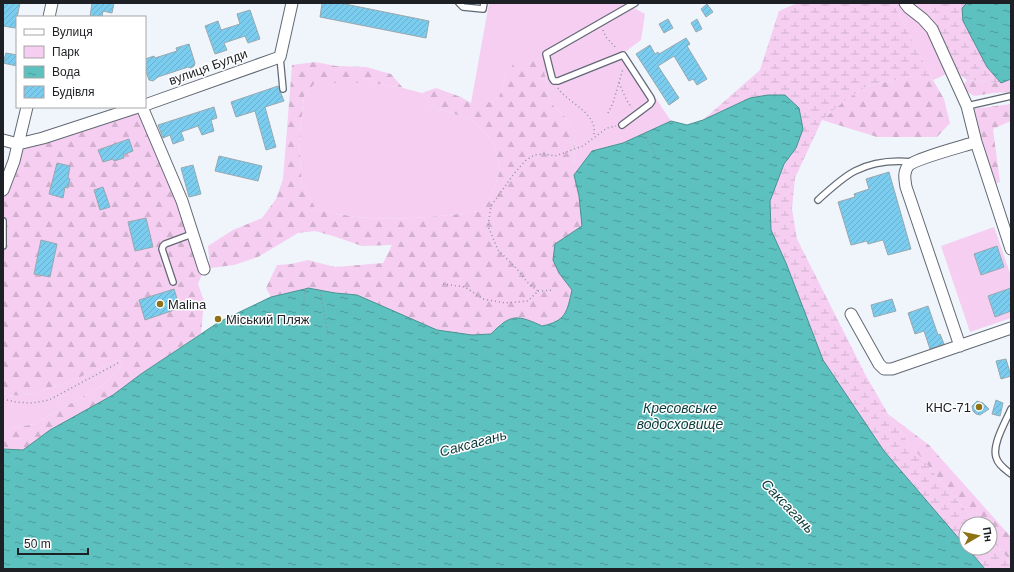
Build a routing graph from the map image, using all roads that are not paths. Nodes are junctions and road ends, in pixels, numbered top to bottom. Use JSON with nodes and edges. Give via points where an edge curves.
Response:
{"nodes":[{"id":1,"x":52,"y":3,"type":"edge"},
{"id":2,"x":292,"y":3,"type":"edge"},
{"id":3,"x":459,"y":3,"type":"edge"},
{"id":4,"x":484,"y":3,"type":"edge"},
{"id":5,"x":635,"y":3,"type":"edge"},
{"id":6,"x":905,"y":3,"type":"edge"},
{"id":7,"x":49,"y":16,"type":"edge"},
{"id":8,"x":280,"y":57,"type":"junction"},
{"id":9,"x":283,"y":89,"type":"dead end"},
{"id":10,"x":1011,"y":96,"type":"edge"},
{"id":11,"x":146,"y":105,"type":"edge"},
{"id":12,"x":967,"y":106,"type":"junction"},
{"id":13,"x":27,"y":108,"type":"edge"},
{"id":14,"x":135,"y":108,"type":"edge"},
{"id":15,"x":142,"y":108,"type":"edge"},
{"id":16,"x":622,"y":125,"type":"road end"},
{"id":17,"x":3,"y":140,"type":"edge"},
{"id":18,"x":976,"y":142,"type":"junction"},
{"id":19,"x":18,"y":144,"type":"junction"},
{"id":20,"x":912,"y":162,"type":"junction"},
{"id":21,"x":3,"y":190,"type":"edge"},
{"id":22,"x":818,"y":200,"type":"dead end"},
{"id":23,"x":3,"y":221,"type":"edge"},
{"id":24,"x":192,"y":234,"type":"junction"},
{"id":25,"x":3,"y":246,"type":"edge"},
{"id":26,"x":1011,"y":249,"type":"edge"},
{"id":27,"x":204,"y":269,"type":"dead end"},
{"id":28,"x":174,"y":282,"type":"dead end"},
{"id":29,"x":851,"y":314,"type":"dead end"},
{"id":30,"x":1011,"y":328,"type":"edge"},
{"id":31,"x":960,"y":346,"type":"junction"},
{"id":32,"x":1011,"y":409,"type":"edge"},
{"id":33,"x":1011,"y":474,"type":"edge"}],
"edges":[{"from":1,"to":7,"type":"street"},
{"from":2,"to":8,"type":"street"},
{"from":3,"to":4,"type":"lane","via":[[463,7],[483,9]]},
{"from":5,"to":16,"type":"lane","via":[[546,54],[554,81],[624,57],[652,101]]},
{"from":6,"to":12,"type":"street","via":[[932,29]]},
{"from":8,"to":9,"type":"lane"},
{"from":8,"to":11,"type":"street","name":"вулиця Булди"},
{"from":10,"to":12,"type":"lane"},
{"from":12,"to":18,"type":"street"},
{"from":13,"to":19,"type":"street"},
{"from":14,"to":19,"type":"street"},
{"from":15,"to":24,"type":"street","via":[[182,201]]},
{"from":17,"to":19,"type":"street"},
{"from":18,"to":20,"type":"street"},
{"from":18,"to":26,"type":"street"},
{"from":19,"to":21,"type":"street"},
{"from":20,"to":22,"type":"lane","via":[[876,163],[854,171]]},
{"from":20,"to":31,"type":"street","via":[[905,172],[906,187]]},
{"from":23,"to":25,"type":"lane"},
{"from":24,"to":27,"type":"street"},
{"from":24,"to":28,"type":"lane","via":[[163,246]]},
{"from":29,"to":31,"type":"street","via":[[884,369],[892,369]]},
{"from":30,"to":31,"type":"street"},
{"from":32,"to":33,"type":"lane","via":[[995,447],[1000,466]]}]}
